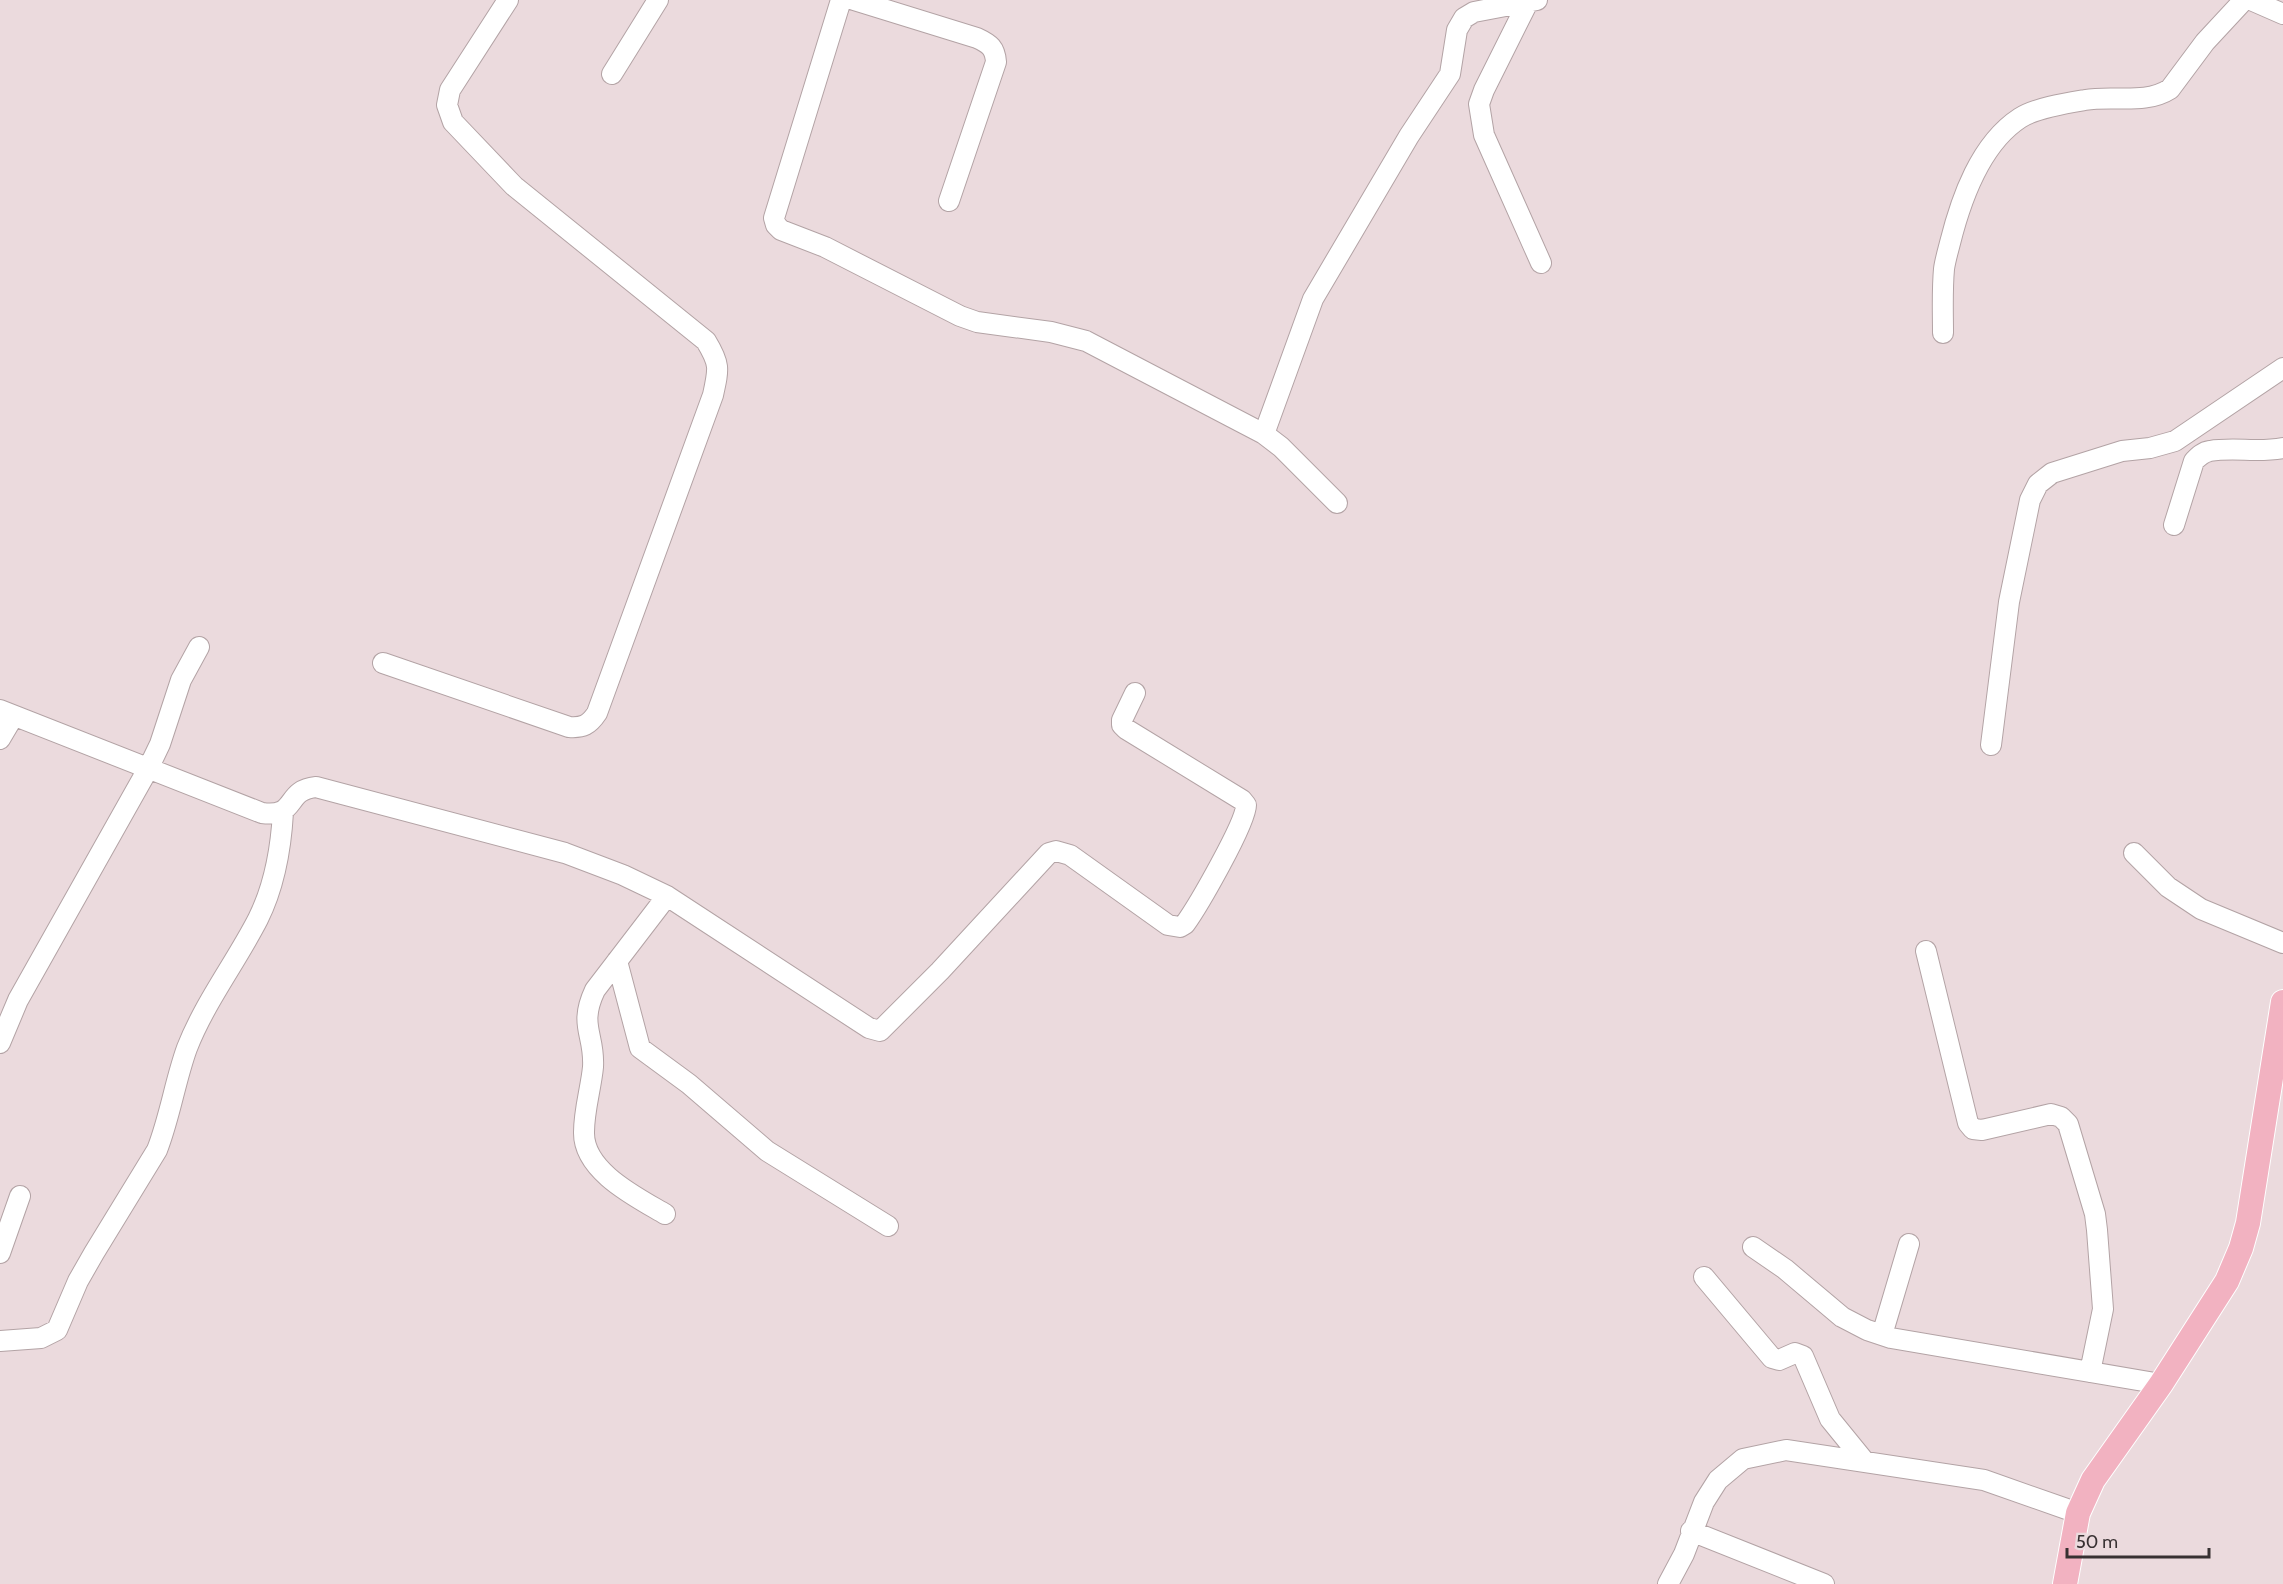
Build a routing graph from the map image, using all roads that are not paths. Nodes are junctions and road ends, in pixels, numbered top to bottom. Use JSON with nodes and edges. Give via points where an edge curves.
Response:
{"nodes":[{"id":1,"x":508,"y":0,"type":"edge"},
{"id":2,"x":658,"y":0,"type":"edge"},
{"id":3,"x":841,"y":0,"type":"edge"},
{"id":4,"x":855,"y":0,"type":"edge"},
{"id":5,"x":2244,"y":0,"type":"edge"},
{"id":6,"x":2251,"y":0,"type":"edge"},
{"id":7,"x":1532,"y":1,"type":"edge"},
{"id":8,"x":2283,"y":14,"type":"edge"},
{"id":9,"x":612,"y":74,"type":"dead end"},
{"id":10,"x":949,"y":201,"type":"dead end"},
{"id":11,"x":1542,"y":263,"type":"dead end"},
{"id":12,"x":1942,"y":333,"type":"dead end"},
{"id":13,"x":2283,"y":368,"type":"edge"},
{"id":14,"x":1264,"y":434,"type":"junction"},
{"id":15,"x":2283,"y":448,"type":"edge"},
{"id":16,"x":1337,"y":503,"type":"dead end"},
{"id":17,"x":2174,"y":525,"type":"dead end"},
{"id":18,"x":199,"y":647,"type":"dead end"},
{"id":19,"x":383,"y":663,"type":"dead end"},
{"id":20,"x":1135,"y":693,"type":"dead end"},
{"id":21,"x":7,"y":714,"type":"edge"},
{"id":22,"x":0,"y":739,"type":"edge"},
{"id":23,"x":1991,"y":745,"type":"dead end"},
{"id":24,"x":148,"y":769,"type":"junction"},
{"id":25,"x":283,"y":812,"type":"junction"},
{"id":26,"x":2134,"y":853,"type":"dead end"},
{"id":27,"x":667,"y":896,"type":"junction"},
{"id":28,"x":2283,"y":943,"type":"edge"},
{"id":29,"x":1926,"y":951,"type":"dead end"},
{"id":30,"x":617,"y":961,"type":"junction"},
{"id":31,"x":2283,"y":1002,"type":"edge"},
{"id":32,"x":0,"y":1044,"type":"edge"},
{"id":33,"x":20,"y":1196,"type":"dead end"},
{"id":34,"x":665,"y":1214,"type":"dead end"},
{"id":35,"x":888,"y":1226,"type":"dead end"},
{"id":36,"x":1909,"y":1244,"type":"dead end"},
{"id":37,"x":1753,"y":1247,"type":"dead end"},
{"id":38,"x":0,"y":1253,"type":"edge"},
{"id":39,"x":1704,"y":1277,"type":"dead end"},
{"id":40,"x":1882,"y":1335,"type":"junction"},
{"id":41,"x":0,"y":1341,"type":"edge"},
{"id":42,"x":2090,"y":1372,"type":"junction"},
{"id":43,"x":2161,"y":1384,"type":"junction"},
{"id":44,"x":1865,"y":1461,"type":"junction"},
{"id":45,"x":2078,"y":1513,"type":"junction"},
{"id":46,"x":1691,"y":1531,"type":"junction"},
{"id":47,"x":1668,"y":1584,"type":"edge"},
{"id":48,"x":1824,"y":1584,"type":"edge"},
{"id":49,"x":2065,"y":1584,"type":"edge"}],
"edges":[{"from":1,"to":19,"type":"street","via":[[450,90],[447,105],[453,122],[514,186],[706,341],[717,359],[717,376],[597,713],[590,722],[569,727]]},
{"from":2,"to":9,"type":"street"},
{"from":3,"to":14,"type":"street","via":[[774,218],[776,225],[960,316],[1086,341]]},
{"from":4,"to":10,"type":"street","via":[[988,43],[995,51],[996,62]]},
{"from":5,"to":12,"type":"street","via":[[2163,93],[2153,98],[2086,100],[2022,116],[2006,128],[1968,184],[1955,220],[1944,267]]},
{"from":6,"to":8,"type":"street"},
{"from":7,"to":11,"type":"street","via":[[1479,104],[1484,135]]},
{"from":7,"to":14,"type":"street","via":[[1474,12],[1464,18],[1457,30],[1450,74],[1313,299]]},
{"from":13,"to":23,"type":"street","via":[[2175,441],[2052,473],[2038,484],[2030,500],[2009,602]]},
{"from":14,"to":16,"type":"street"},
{"from":15,"to":17,"type":"street","via":[[2209,451],[2200,455],[2194,461]]},
{"from":18,"to":24,"type":"street","via":[[181,680]]},
{"from":20,"to":27,"type":"street","via":[[1122,725],[1246,805],[1226,852],[1180,927],[1168,925],[1070,855],[1049,853],[890,1023],[875,1031]]},
{"from":21,"to":22,"type":"street"},
{"from":21,"to":24,"type":"street"},
{"from":24,"to":25,"type":"street","via":[[262,813]]},
{"from":24,"to":32,"type":"street","via":[[18,1000]]},
{"from":25,"to":27,"type":"street","via":[[300,791],[316,787],[565,854]]},
{"from":25,"to":41,"type":"street","via":[[281,848],[259,917],[187,1049],[157,1150],[89,1263],[57,1330],[41,1338]]},
{"from":26,"to":28,"type":"street","via":[[2168,887],[2201,909]]},
{"from":27,"to":30,"type":"street"},
{"from":29,"to":42,"type":"street","via":[[1968,1123],[1973,1129],[1982,1130],[2051,1114],[2068,1124],[2097,1230],[2103,1310]]},
{"from":30,"to":34,"type":"street","via":[[587,1006],[593,1067],[584,1132],[586,1146],[593,1160],[619,1188]]},
{"from":30,"to":35,"type":"street","via":[[639,1048],[690,1084],[767,1151]]},
{"from":31,"to":43,"type":"main road","via":[[2241,1248],[2228,1281]]},
{"from":33,"to":38,"type":"street"},
{"from":36,"to":40,"type":"street"},
{"from":37,"to":40,"type":"street","via":[[1842,1317]]},
{"from":39,"to":44,"type":"street","via":[[1772,1358],[1779,1360],[1795,1353],[1803,1356],[1830,1419]]},
{"from":40,"to":42,"type":"street"},
{"from":42,"to":43,"type":"street"},
{"from":43,"to":45,"type":"main road","via":[[2093,1480]]},
{"from":44,"to":45,"type":"street","via":[[1984,1480]]},
{"from":44,"to":46,"type":"street","via":[[1786,1450],[1743,1459],[1718,1480]]},
{"from":45,"to":49,"type":"main road"},
{"from":46,"to":47,"type":"street"},
{"from":46,"to":48,"type":"street"}]}
